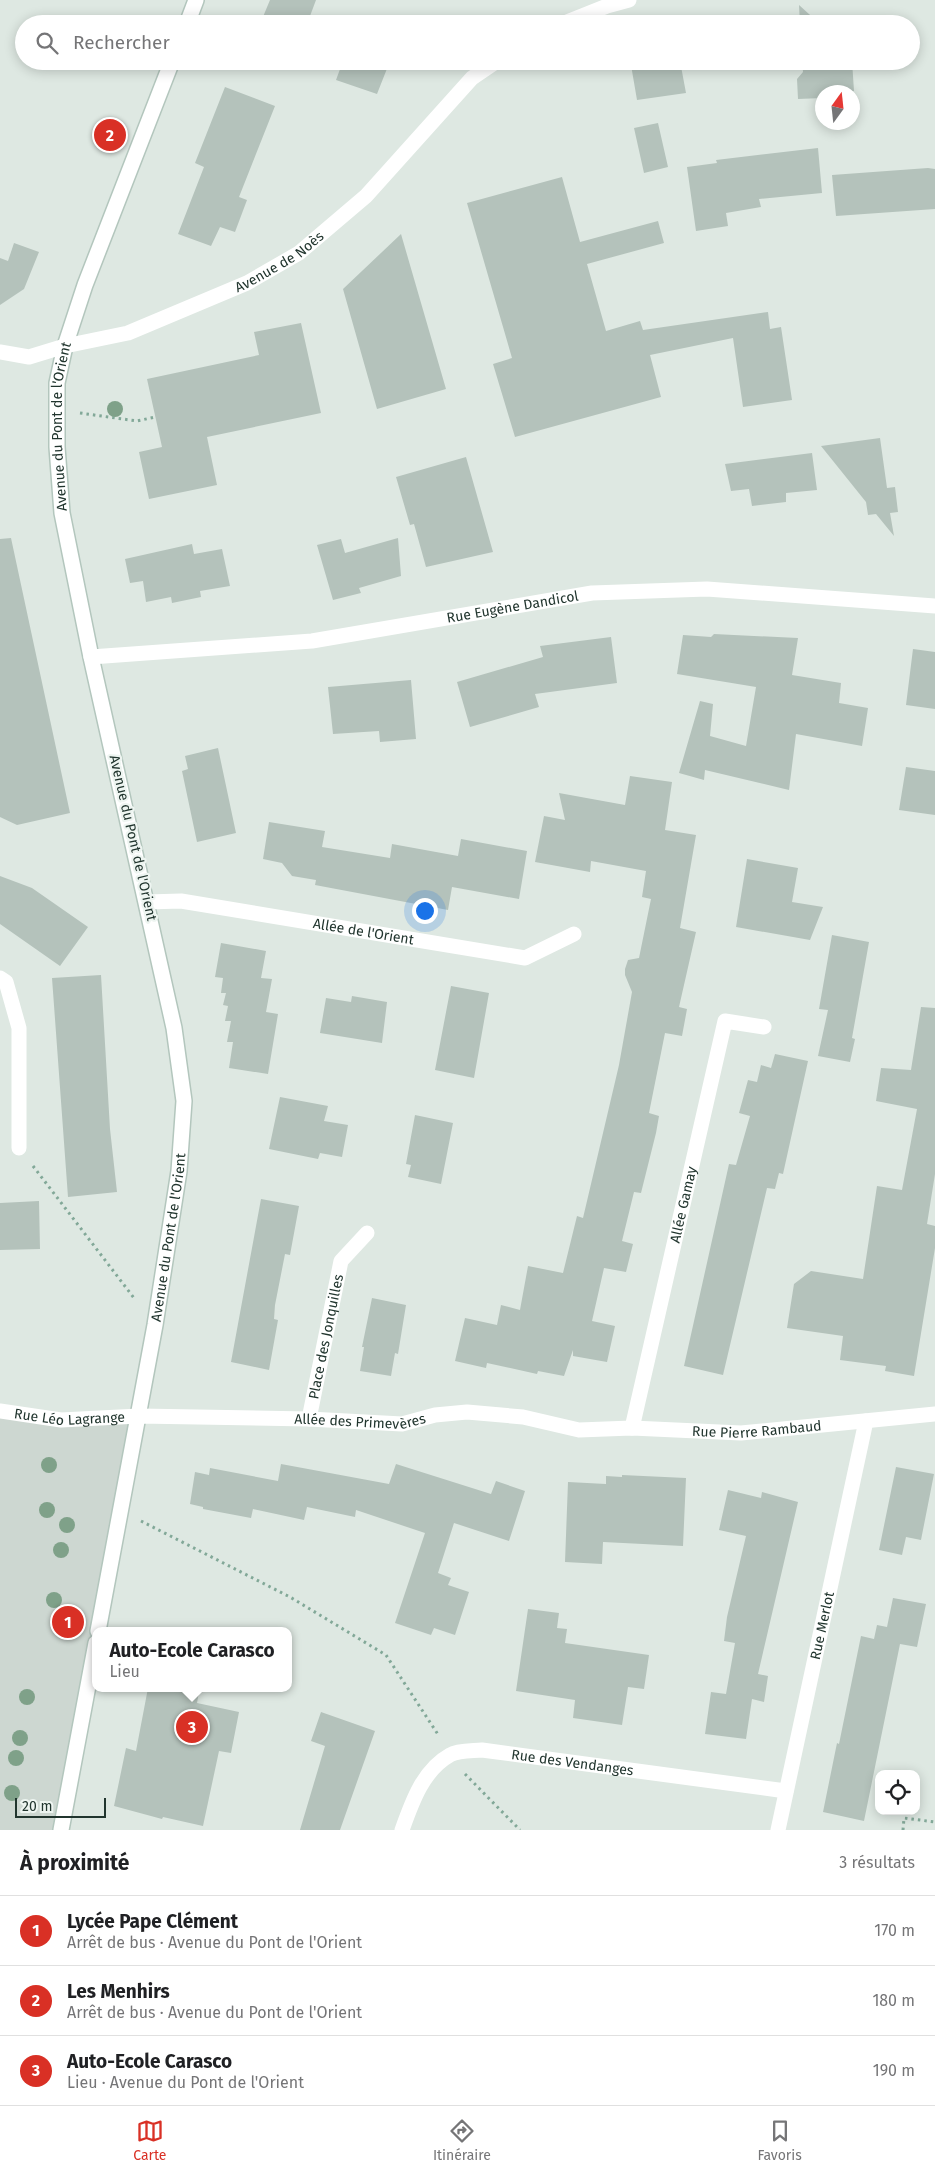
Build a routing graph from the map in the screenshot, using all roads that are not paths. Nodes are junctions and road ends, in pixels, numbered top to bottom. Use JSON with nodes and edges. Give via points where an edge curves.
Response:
{"nodes":[{"id":1,"x":196,"y":0,"type":"edge"},
{"id":2,"x":629,"y":0,"type":"edge"},
{"id":3,"x":190,"y":15,"type":"edge"},
{"id":4,"x":584,"y":15,"type":"edge"},
{"id":5,"x":169,"y":70,"type":"edge"},
{"id":6,"x":484,"y":70,"type":"edge"},
{"id":7,"x":65,"y":346,"type":"junction"},
{"id":8,"x":0,"y":352,"type":"edge"},
{"id":9,"x":935,"y":606,"type":"edge"},
{"id":10,"x":91,"y":657,"type":"junction"},
{"id":11,"x":147,"y":902,"type":"junction"},
{"id":12,"x":574,"y":934,"type":"dead end"},
{"id":13,"x":0,"y":978,"type":"edge"},
{"id":14,"x":764,"y":1027,"type":"dead end"},
{"id":15,"x":19,"y":1148,"type":"road end"},
{"id":16,"x":366,"y":1233,"type":"dead end"},
{"id":17,"x":0,"y":1412,"type":"edge"},
{"id":18,"x":935,"y":1414,"type":"edge"},
{"id":19,"x":138,"y":1416,"type":"junction"},
{"id":20,"x":308,"y":1419,"type":"junction"},
{"id":21,"x":866,"y":1421,"type":"junction"},
{"id":22,"x":632,"y":1428,"type":"junction"},
{"id":23,"x":579,"y":1430,"type":"joint"},
{"id":24,"x":99,"y":1627,"type":"edge"},
{"id":25,"x":92,"y":1664,"type":"edge"},
{"id":26,"x":786,"y":1791,"type":"junction"},
{"id":27,"x":61,"y":1830,"type":"edge"},
{"id":28,"x":402,"y":1830,"type":"edge"},
{"id":29,"x":778,"y":1830,"type":"edge"}],
"edges":[{"from":1,"to":3,"type":"street"},
{"from":2,"to":4,"type":"street"},
{"from":5,"to":7,"type":"street","name":"Avenue du Pont de l'Orient","via":[[85,285]]},
{"from":6,"to":7,"type":"street","name":"Avenue de Noès","via":[[472,78],[366,196],[305,249],[247,283],[128,333]]},
{"from":7,"to":8,"type":"street","name":"Avenue de Noès","via":[[29,357]]},
{"from":7,"to":10,"type":"street","name":"Avenue du Pont de l'Orient","via":[[57,383],[62,513]]},
{"from":9,"to":10,"type":"street","name":"Rue Eugène Dandicol","via":[[707,590],[592,593],[312,641]]},
{"from":10,"to":11,"type":"street","name":"Avenue du Pont de l'Orient"},
{"from":11,"to":12,"type":"street","name":"Allée de l'Orient","via":[[180,901],[525,958]]},
{"from":11,"to":19,"type":"street","name":"Avenue du Pont de l'Orient","via":[[174,1028],[184,1101],[179,1171]]},
{"from":13,"to":15,"type":"street","via":[[6,982],[19,1028]]},
{"from":14,"to":22,"type":"street","name":"Allée Gamay","via":[[726,1021]]},
{"from":16,"to":20,"type":"street","name":"Place des Jonquilles","via":[[341,1261]]},
{"from":17,"to":19,"type":"street","name":"Rue Léo Lagrange","via":[[61,1420]]},
{"from":18,"to":21,"type":"street","name":"Rue Pierre Rambaud"},
{"from":19,"to":20,"type":"street","name":"Allée des Primevères"},
{"from":19,"to":24,"type":"street","name":"Avenue du Pont de l'Orient"},
{"from":20,"to":23,"type":"street","name":"Allée des Primevères","via":[[402,1424],[435,1415],[467,1412],[523,1417]]},
{"from":21,"to":22,"type":"street","name":"Rue Pierre Rambaud","via":[[741,1433]]},
{"from":21,"to":26,"type":"street","name":"Rue Merlot"},
{"from":22,"to":23,"type":"street","name":"Rue Pierre Rambaud"},
{"from":25,"to":27,"type":"street"},
{"from":26,"to":28,"type":"street","name":"Rue des Vendanges","via":[[482,1750],[452,1754],[430,1772],[414,1797]]},
{"from":26,"to":29,"type":"street","name":"Rue Merlot"}]}
